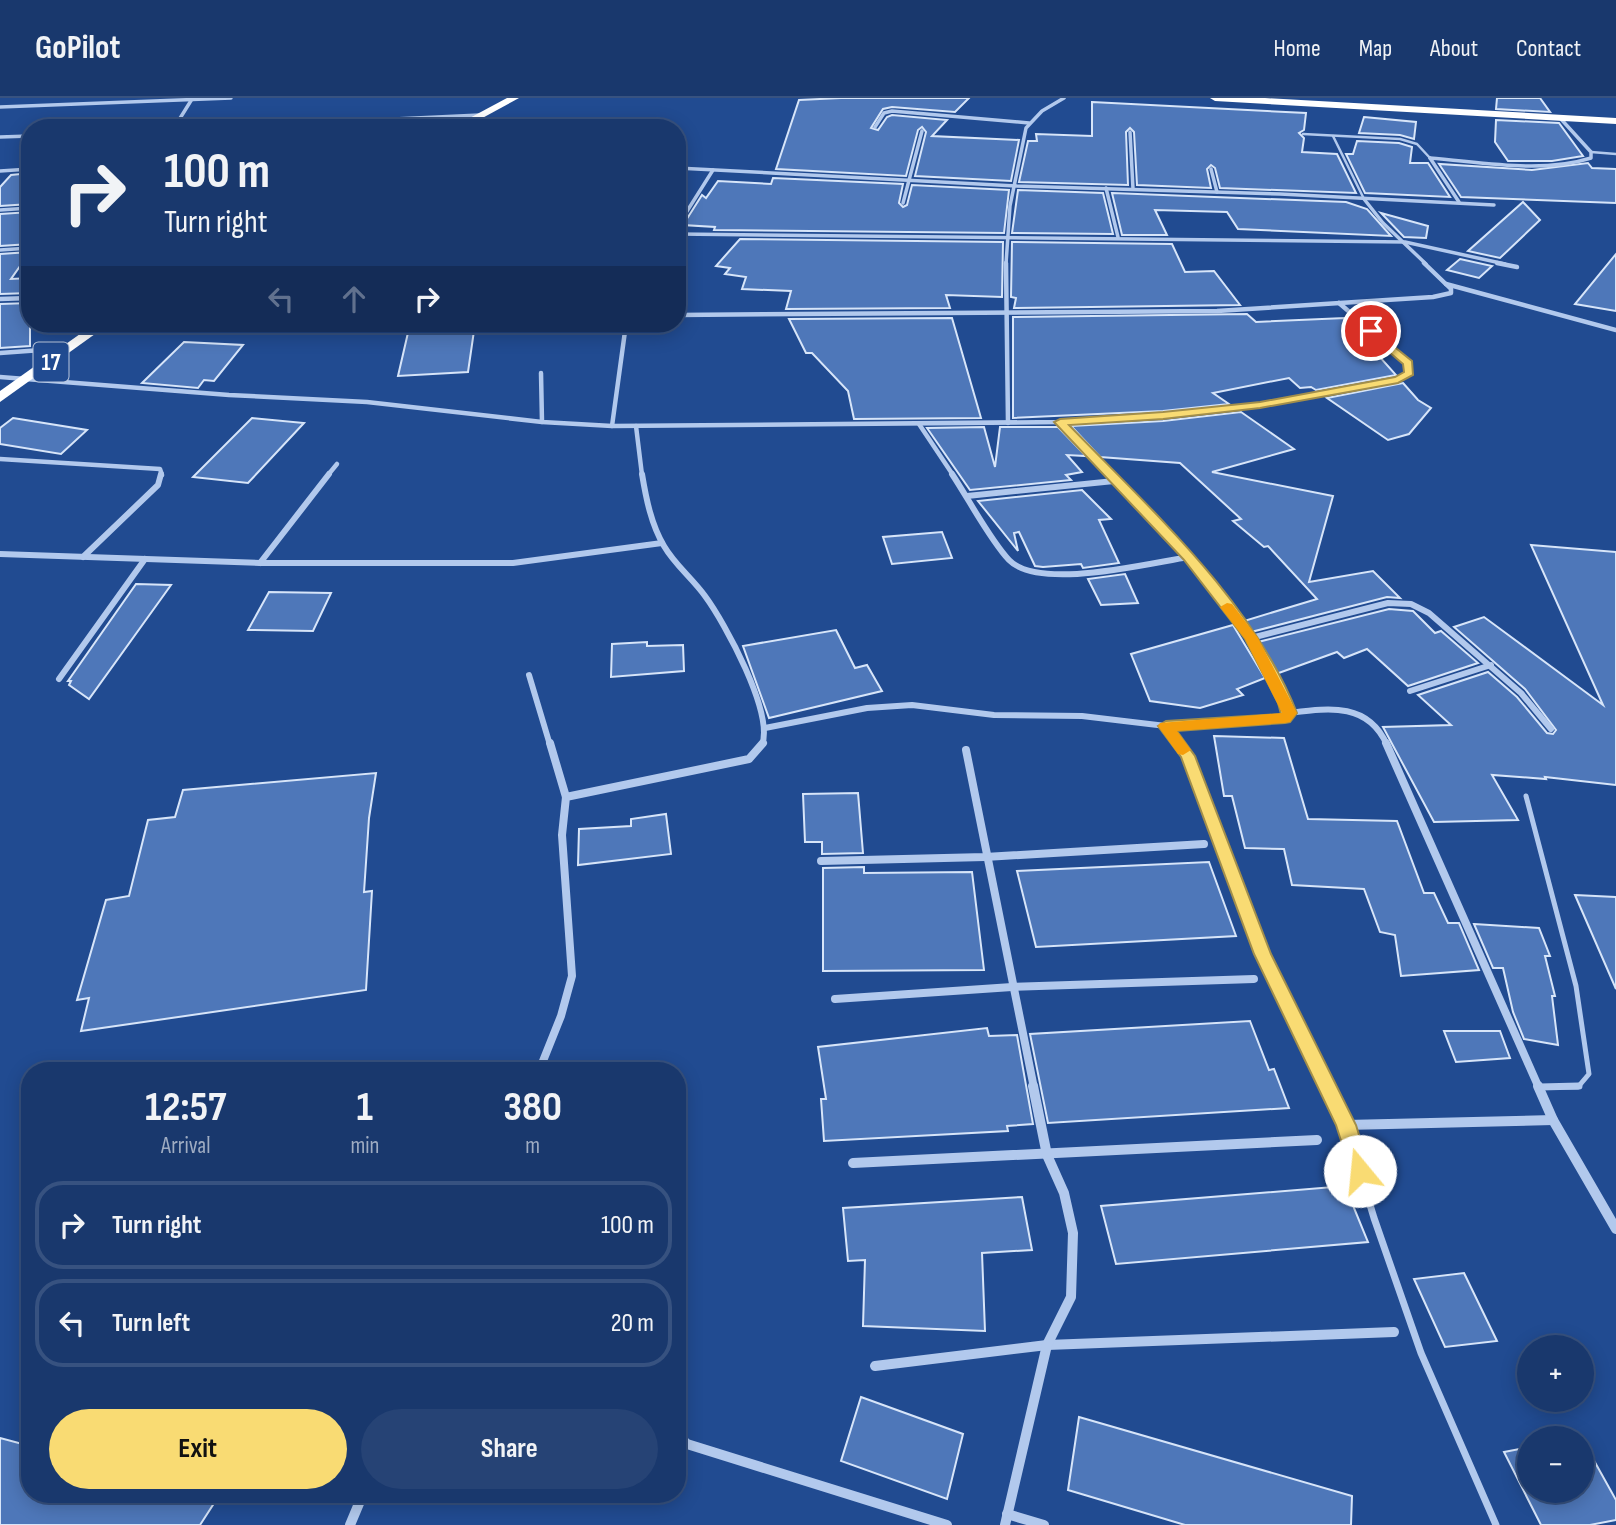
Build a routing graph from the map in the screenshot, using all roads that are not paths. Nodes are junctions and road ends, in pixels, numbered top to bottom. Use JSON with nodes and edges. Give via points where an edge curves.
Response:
{"nodes":[{"id":1,"x":231,"y":98,"type":"edge"},
{"id":2,"x":514,"y":98,"type":"edge"},
{"id":3,"x":1064,"y":98,"type":"edge"},
{"id":4,"x":1216,"y":98,"type":"edge"},
{"id":5,"x":1348,"y":98,"type":"edge"},
{"id":6,"x":192,"y":99,"type":"edge"},
{"id":7,"x":1391,"y":104,"type":"junction"},
{"id":8,"x":0,"y":107,"type":"edge"},
{"id":9,"x":1616,"y":114,"type":"edge"},
{"id":10,"x":480,"y":115,"type":"junction"},
{"id":11,"x":1560,"y":118,"type":"junction"},
{"id":12,"x":180,"y":119,"type":"edge"},
{"id":13,"x":394,"y":119,"type":"edge"},
{"id":14,"x":473,"y":119,"type":"edge"},
{"id":15,"x":1616,"y":121,"type":"edge"},
{"id":16,"x":1029,"y":123,"type":"junction"},
{"id":17,"x":875,"y":127,"type":"dead end"},
{"id":18,"x":922,"y":131,"type":"dead end"},
{"id":19,"x":1130,"y":132,"type":"dead end"},
{"id":20,"x":1303,"y":134,"type":"dead end"},
{"id":21,"x":21,"y":136,"type":"edge"},
{"id":22,"x":1333,"y":136,"type":"junction"},
{"id":23,"x":0,"y":137,"type":"edge"},
{"id":24,"x":1591,"y":152,"type":"junction"},
{"id":25,"x":1616,"y":154,"type":"edge"},
{"id":26,"x":1430,"y":158,"type":"junction"},
{"id":27,"x":686,"y":168,"type":"edge"},
{"id":28,"x":1211,"y":169,"type":"dead end"},
{"id":29,"x":21,"y":170,"type":"edge"},
{"id":30,"x":713,"y":170,"type":"junction"},
{"id":31,"x":0,"y":171,"type":"edge"},
{"id":32,"x":910,"y":181,"type":"junction"},
{"id":33,"x":1016,"y":186,"type":"junction"},
{"id":34,"x":1106,"y":188,"type":"junction"},
{"id":35,"x":1133,"y":189,"type":"junction"},
{"id":36,"x":1217,"y":192,"type":"junction"},
{"id":37,"x":1364,"y":199,"type":"junction"},
{"id":38,"x":1459,"y":202,"type":"junction"},
{"id":39,"x":904,"y":203,"type":"dead end"},
{"id":40,"x":1494,"y":205,"type":"dead end"},
{"id":41,"x":21,"y":208,"type":"edge"},
{"id":42,"x":0,"y":209,"type":"edge"},
{"id":43,"x":686,"y":213,"type":"edge"},
{"id":44,"x":686,"y":234,"type":"edge"},
{"id":45,"x":1118,"y":237,"type":"junction"},
{"id":46,"x":1006,"y":239,"type":"junction"},
{"id":47,"x":1405,"y":242,"type":"junction"},
{"id":48,"x":21,"y":249,"type":"edge"},
{"id":49,"x":0,"y":250,"type":"edge"},
{"id":50,"x":1517,"y":267,"type":"dead end"},
{"id":51,"x":1445,"y":284,"type":"junction"},
{"id":52,"x":21,"y":298,"type":"edge"},
{"id":53,"x":0,"y":299,"type":"edge"},
{"id":54,"x":1339,"y":303,"type":"junction"},
{"id":55,"x":1005,"y":313,"type":"junction"},
{"id":56,"x":686,"y":315,"type":"edge"},
{"id":57,"x":1616,"y":330,"type":"edge"},
{"id":58,"x":90,"y":333,"type":"edge"},
{"id":59,"x":625,"y":333,"type":"edge"},
{"id":60,"x":69,"y":348,"type":"junction"},
{"id":61,"x":0,"y":353,"type":"edge"},
{"id":62,"x":541,"y":373,"type":"dead end"},
{"id":63,"x":0,"y":377,"type":"edge"},
{"id":64,"x":28,"y":379,"type":"junction"},
{"id":65,"x":0,"y":398,"type":"edge"},
{"id":66,"x":542,"y":422,"type":"junction"},
{"id":67,"x":1060,"y":422,"type":"junction"},
{"id":68,"x":1008,"y":423,"type":"junction"},
{"id":69,"x":919,"y":424,"type":"junction"},
{"id":70,"x":612,"y":426,"type":"junction"},
{"id":71,"x":636,"y":426,"type":"junction"},
{"id":72,"x":0,"y":459,"type":"edge"},
{"id":73,"x":337,"y":464,"type":"dead end"},
{"id":74,"x":1114,"y":481,"type":"junction"},
{"id":75,"x":967,"y":496,"type":"junction"},
{"id":76,"x":662,"y":543,"type":"junction"},
{"id":77,"x":0,"y":554,"type":"edge"},
{"id":78,"x":83,"y":557,"type":"junction"},
{"id":79,"x":1189,"y":557,"type":"junction"},
{"id":80,"x":145,"y":559,"type":"junction"},
{"id":81,"x":260,"y":563,"type":"junction"},
{"id":82,"x":1251,"y":638,"type":"junction"},
{"id":83,"x":1491,"y":665,"type":"junction"},
{"id":84,"x":529,"y":675,"type":"dead end"},
{"id":85,"x":59,"y":679,"type":"dead end"},
{"id":86,"x":1410,"y":691,"type":"dead end"},
{"id":87,"x":1289,"y":713,"type":"junction"},
{"id":88,"x":1166,"y":726,"type":"junction"},
{"id":89,"x":765,"y":728,"type":"junction"},
{"id":90,"x":1551,"y":729,"type":"dead end"},
{"id":91,"x":966,"y":750,"type":"dead end"},
{"id":92,"x":1526,"y":796,"type":"dead end"},
{"id":93,"x":566,"y":797,"type":"junction"},
{"id":94,"x":1204,"y":844,"type":"dead end"},
{"id":95,"x":985,"y":857,"type":"junction"},
{"id":96,"x":821,"y":861,"type":"dead end"},
{"id":97,"x":1254,"y":978,"type":"dead end"},
{"id":98,"x":1012,"y":987,"type":"junction"},
{"id":99,"x":835,"y":999,"type":"dead end"},
{"id":100,"x":543,"y":1062,"type":"edge"},
{"id":101,"x":1540,"y":1087,"type":"junction"},
{"id":102,"x":1553,"y":1120,"type":"junction"},
{"id":103,"x":1346,"y":1125,"type":"junction"},
{"id":104,"x":1317,"y":1140,"type":"dead end"},
{"id":105,"x":1047,"y":1155,"type":"junction"},
{"id":106,"x":853,"y":1163,"type":"dead end"},
{"id":107,"x":1616,"y":1229,"type":"edge"},
{"id":108,"x":1394,"y":1332,"type":"dead end"},
{"id":109,"x":1047,"y":1345,"type":"junction"},
{"id":110,"x":875,"y":1366,"type":"dead end"},
{"id":111,"x":686,"y":1443,"type":"edge"},
{"id":112,"x":359,"y":1503,"type":"edge"},
{"id":113,"x":1006,"y":1519,"type":"edge"},
{"id":114,"x":350,"y":1525,"type":"edge"},
{"id":115,"x":947,"y":1525,"type":"edge"},
{"id":116,"x":1044,"y":1525,"type":"edge"},
{"id":117,"x":1496,"y":1525,"type":"edge"}],
"edges":[{"from":1,"to":6,"type":"street"},
{"from":2,"to":10,"type":"highway"},
{"from":3,"to":16,"type":"street"},
{"from":4,"to":7,"type":"highway"},
{"from":5,"to":7,"type":"highway"},
{"from":6,"to":8,"type":"street"},
{"from":6,"to":12,"type":"street"},
{"from":7,"to":9,"type":"highway"},
{"from":7,"to":11,"type":"highway"},
{"from":10,"to":13,"type":"street"},
{"from":10,"to":14,"type":"highway"},
{"from":11,"to":15,"type":"highway"},
{"from":11,"to":24,"type":"street"},
{"from":16,"to":17,"type":"street","via":[[892,111],[884,113]]},
{"from":16,"to":33,"type":"street"},
{"from":18,"to":32,"type":"street"},
{"from":19,"to":35,"type":"street"},
{"from":20,"to":22,"type":"lane"},
{"from":21,"to":23,"type":"street"},
{"from":22,"to":26,"type":"lane","via":[[1410,141]]},
{"from":22,"to":37,"type":"lane"},
{"from":24,"to":25,"type":"lane"},
{"from":24,"to":26,"type":"street","via":[[1591,158],[1582,163],[1557,164]]},
{"from":26,"to":38,"type":"street"},
{"from":27,"to":30,"type":"street"},
{"from":28,"to":36,"type":"street"},
{"from":29,"to":31,"type":"street"},
{"from":30,"to":32,"type":"street"},
{"from":30,"to":43,"type":"street"},
{"from":32,"to":33,"type":"street"},
{"from":32,"to":39,"type":"street"},
{"from":33,"to":34,"type":"street"},
{"from":33,"to":46,"type":"street"},
{"from":34,"to":35,"type":"street"},
{"from":34,"to":45,"type":"street"},
{"from":35,"to":36,"type":"street"},
{"from":36,"to":37,"type":"street"},
{"from":37,"to":38,"type":"street"},
{"from":37,"to":47,"type":"street"},
{"from":38,"to":40,"type":"street"},
{"from":41,"to":42,"type":"street"},
{"from":44,"to":46,"type":"street"},
{"from":45,"to":46,"type":"street"},
{"from":45,"to":47,"type":"street"},
{"from":46,"to":55,"type":"street"},
{"from":47,"to":50,"type":"street"},
{"from":47,"to":51,"type":"street"},
{"from":48,"to":49,"type":"street"},
{"from":51,"to":54,"type":"street","via":[[1451,289],[1448,296]]},
{"from":51,"to":57,"type":"street"},
{"from":52,"to":53,"type":"street"},
{"from":54,"to":55,"type":"street"},
{"from":54,"to":67,"type":"street","via":[[1409,363],[1409,373],[1398,380],[1260,405]]},
{"from":55,"to":56,"type":"street"},
{"from":55,"to":68,"type":"street"},
{"from":58,"to":60,"type":"highway","number":"17"},
{"from":59,"to":70,"type":"street"},
{"from":60,"to":61,"type":"street"},
{"from":60,"to":64,"type":"highway","number":"17"},
{"from":62,"to":66,"type":"street"},
{"from":63,"to":64,"type":"street"},
{"from":64,"to":65,"type":"highway","number":"17"},
{"from":64,"to":66,"type":"street","via":[[367,401]]},
{"from":66,"to":70,"type":"street"},
{"from":67,"to":68,"type":"street"},
{"from":67,"to":74,"type":"street"},
{"from":68,"to":69,"type":"street"},
{"from":69,"to":71,"type":"street"},
{"from":69,"to":75,"type":"street"},
{"from":70,"to":71,"type":"street"},
{"from":71,"to":76,"type":"street","via":[[639,468]]},
{"from":72,"to":78,"type":"street","via":[[160,469],[158,485]]},
{"from":73,"to":81,"type":"street"},
{"from":74,"to":75,"type":"street"},
{"from":74,"to":79,"type":"street"},
{"from":75,"to":79,"type":"street","via":[[1010,561],[1035,575],[1063,576]]},
{"from":76,"to":81,"type":"street","via":[[513,563]]},
{"from":76,"to":89,"type":"street","via":[[711,603],[751,686]]},
{"from":77,"to":78,"type":"street"},
{"from":78,"to":80,"type":"street"},
{"from":79,"to":82,"type":"street"},
{"from":80,"to":81,"type":"street"},
{"from":80,"to":85,"type":"street"},
{"from":82,"to":83,"type":"street","via":[[1399,602],[1429,613]]},
{"from":82,"to":87,"type":"street"},
{"from":83,"to":86,"type":"street"},
{"from":83,"to":90,"type":"street"},
{"from":84,"to":93,"type":"street"},
{"from":87,"to":88,"type":"street","via":[[1285,718]]},
{"from":87,"to":101,"type":"street","via":[[1350,709],[1379,727]]},
{"from":88,"to":89,"type":"street","via":[[912,705],[867,708]]},
{"from":88,"to":103,"type":"street","via":[[1188,756],[1262,954]]},
{"from":89,"to":93,"type":"street","via":[[759,752],[749,759]]},
{"from":91,"to":95,"type":"street"},
{"from":92,"to":101,"type":"lane","via":[[1576,986],[1589,1074],[1578,1087]]},
{"from":93,"to":100,"type":"street","via":[[562,835],[572,976]]},
{"from":94,"to":95,"type":"street"},
{"from":95,"to":96,"type":"street"},
{"from":95,"to":98,"type":"street"},
{"from":97,"to":98,"type":"street"},
{"from":98,"to":99,"type":"street"},
{"from":98,"to":105,"type":"street"},
{"from":101,"to":102,"type":"street"},
{"from":102,"to":103,"type":"street"},
{"from":102,"to":107,"type":"street"},
{"from":103,"to":117,"type":"lane","via":[[1421,1353]]},
{"from":104,"to":105,"type":"street"},
{"from":105,"to":106,"type":"street"},
{"from":105,"to":109,"type":"street","via":[[1064,1194],[1073,1233],[1070,1297]]},
{"from":108,"to":109,"type":"street"},
{"from":109,"to":110,"type":"street"},
{"from":109,"to":113,"type":"street"},
{"from":111,"to":115,"type":"street"},
{"from":112,"to":114,"type":"street"},
{"from":113,"to":116,"type":"street"}]}
